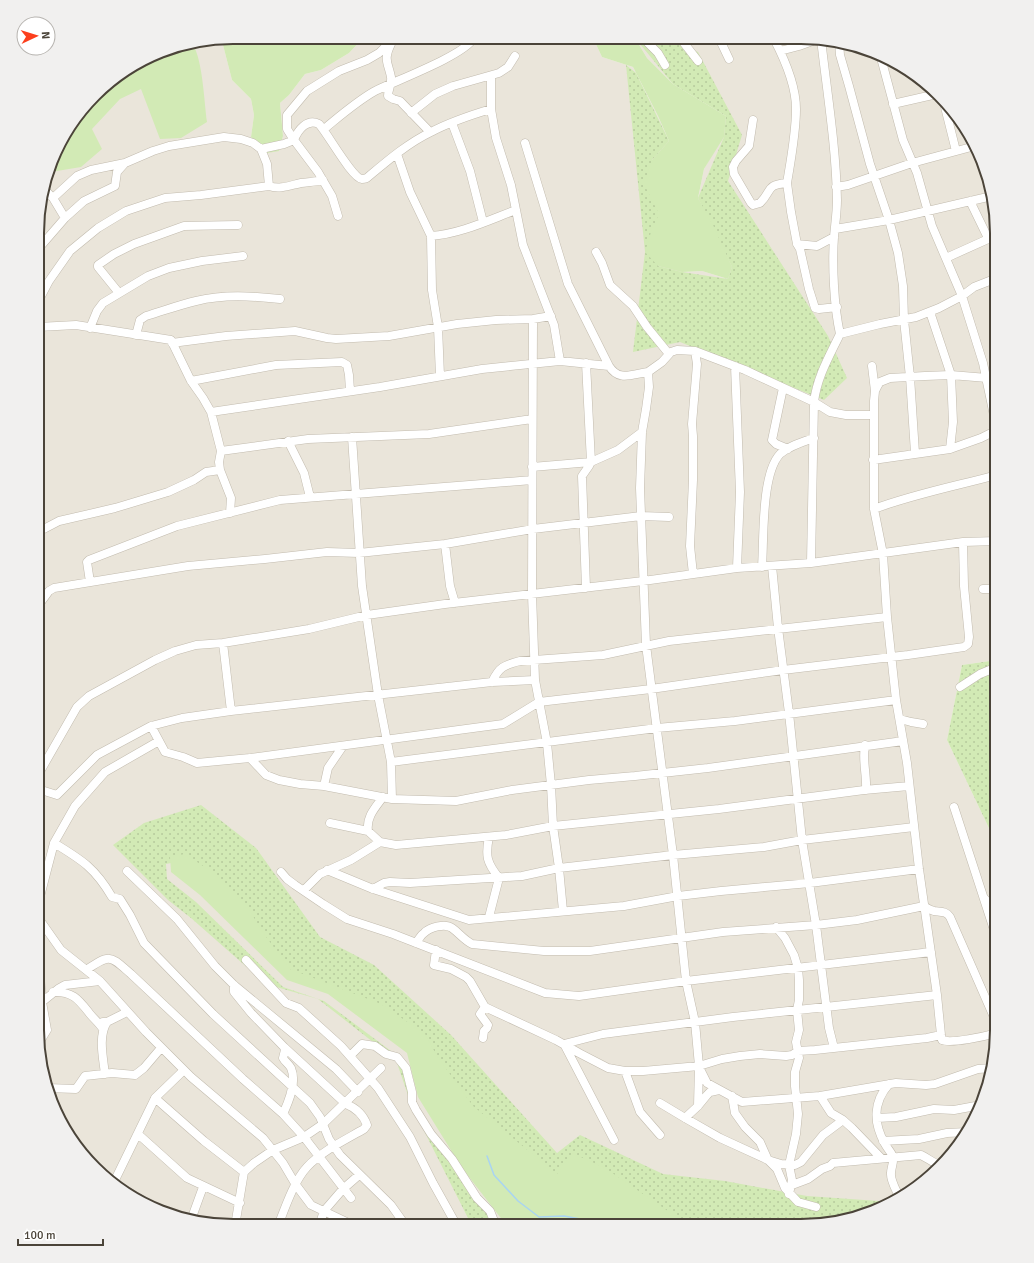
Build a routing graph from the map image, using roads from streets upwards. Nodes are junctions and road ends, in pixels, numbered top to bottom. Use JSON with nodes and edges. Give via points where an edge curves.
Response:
{"nodes":[{"id":1,"x":388,"y":44,"type":"edge"},
{"id":2,"x":391,"y":44,"type":"edge"},
{"id":3,"x":468,"y":44,"type":"edge"},
{"id":4,"x":649,"y":44,"type":"edge"},
{"id":5,"x":685,"y":44,"type":"edge"},
{"id":6,"x":722,"y":44,"type":"edge"},
{"id":7,"x":777,"y":44,"type":"edge"},
{"id":8,"x":805,"y":44,"type":"edge"},
{"id":9,"x":821,"y":45,"type":"edge"},
{"id":10,"x":840,"y":48,"type":"edge"},
{"id":11,"x":780,"y":50,"type":"junction"},
{"id":12,"x":515,"y":56,"type":"dead end"},
{"id":13,"x":729,"y":59,"type":"dead end"},
{"id":14,"x":698,"y":61,"type":"dead end"},
{"id":15,"x":882,"y":63,"type":"edge"},
{"id":16,"x":664,"y":65,"type":"dead end"},
{"id":17,"x":492,"y":76,"type":"junction"},
{"id":18,"x":391,"y":84,"type":"junction"},
{"id":19,"x":931,"y":95,"type":"edge"},
{"id":20,"x":893,"y":104,"type":"junction"},
{"id":21,"x":491,"y":109,"type":"junction"},
{"id":22,"x":946,"y":112,"type":"edge"},
{"id":23,"x":411,"y":113,"type":"junction"},
{"id":24,"x":753,"y":120,"type":"dead end"},
{"id":25,"x":452,"y":123,"type":"junction"},
{"id":26,"x":324,"y":129,"type":"junction"},
{"id":27,"x":430,"y":132,"type":"junction"},
{"id":28,"x":294,"y":140,"type":"junction"},
{"id":29,"x":525,"y":143,"type":"dead end"},
{"id":30,"x":969,"y":148,"type":"edge"},
{"id":31,"x":261,"y":149,"type":"junction"},
{"id":32,"x":956,"y":151,"type":"junction"},
{"id":33,"x":397,"y":154,"type":"junction"},
{"id":34,"x":125,"y":163,"type":"junction"},
{"id":35,"x":912,"y":163,"type":"junction"},
{"id":36,"x":875,"y":175,"type":"junction"},
{"id":37,"x":323,"y":180,"type":"junction"},
{"id":38,"x":787,"y":183,"type":"junction"},
{"id":39,"x":269,"y":186,"type":"junction"},
{"id":40,"x":836,"y":187,"type":"junction"},
{"id":41,"x":48,"y":193,"type":"edge"},
{"id":42,"x":986,"y":197,"type":"edge"},
{"id":43,"x":53,"y":198,"type":"junction"},
{"id":44,"x":970,"y":201,"type":"junction"},
{"id":45,"x":516,"y":210,"type":"junction"},
{"id":46,"x":928,"y":211,"type":"junction"},
{"id":47,"x":338,"y":216,"type":"dead end"},
{"id":48,"x":65,"y":218,"type":"junction"},
{"id":49,"x":889,"y":220,"type":"junction"},
{"id":50,"x":483,"y":222,"type":"junction"},
{"id":51,"x":238,"y":225,"type":"dead end"},
{"id":52,"x":834,"y":233,"type":"junction"},
{"id":53,"x":431,"y":236,"type":"junction"},
{"id":54,"x":988,"y":238,"type":"joint"},
{"id":55,"x":44,"y":242,"type":"edge"},
{"id":56,"x":797,"y":244,"type":"junction"},
{"id":57,"x":596,"y":252,"type":"dead end"},
{"id":58,"x":243,"y":256,"type":"dead end"},
{"id":59,"x":946,"y":258,"type":"junction"},
{"id":60,"x":990,"y":281,"type":"edge"},
{"id":61,"x":44,"y":290,"type":"edge"},
{"id":62,"x":119,"y":293,"type":"junction"},
{"id":63,"x":962,"y":296,"type":"junction"},
{"id":64,"x":280,"y":299,"type":"dead end"},
{"id":65,"x":837,"y":307,"type":"junction"},
{"id":66,"x":930,"y":312,"type":"junction"},
{"id":67,"x":551,"y":316,"type":"junction"},
{"id":68,"x":533,"y":318,"type":"junction"},
{"id":69,"x":904,"y":320,"type":"junction"},
{"id":70,"x":44,"y":327,"type":"edge"},
{"id":71,"x":438,"y":327,"type":"junction"},
{"id":72,"x":90,"y":328,"type":"junction"},
{"id":73,"x":840,"y":334,"type":"junction"},
{"id":74,"x":136,"y":335,"type":"junction"},
{"id":75,"x":172,"y":343,"type":"junction"},
{"id":76,"x":695,"y":351,"type":"junction"},
{"id":77,"x":669,"y":354,"type":"junction"},
{"id":78,"x":560,"y":360,"type":"junction"},
{"id":79,"x":586,"y":363,"type":"junction"},
{"id":80,"x":532,"y":364,"type":"junction"},
{"id":81,"x":609,"y":366,"type":"junction"},
{"id":82,"x":735,"y":366,"type":"junction"},
{"id":83,"x":872,"y":366,"type":"dead end"},
{"id":84,"x":648,"y":372,"type":"junction"},
{"id":85,"x":951,"y":375,"type":"junction"},
{"id":86,"x":440,"y":376,"type":"junction"},
{"id":87,"x":910,"y":377,"type":"junction"},
{"id":88,"x":987,"y":378,"type":"junction"},
{"id":89,"x":990,"y":378,"type":"edge"},
{"id":90,"x":191,"y":380,"type":"junction"},
{"id":91,"x":783,"y":388,"type":"junction"},
{"id":92,"x":350,"y":391,"type":"junction"},
{"id":93,"x":874,"y":392,"type":"junction"},
{"id":94,"x":990,"y":394,"type":"edge"},
{"id":95,"x":814,"y":402,"type":"junction"},
{"id":96,"x":211,"y":412,"type":"junction"},
{"id":97,"x":873,"y":415,"type":"junction"},
{"id":98,"x":532,"y":419,"type":"junction"},
{"id":99,"x":642,"y":432,"type":"junction"},
{"id":100,"x":990,"y":434,"type":"edge"},
{"id":101,"x":352,"y":437,"type":"junction"},
{"id":102,"x":814,"y":438,"type":"junction"},
{"id":103,"x":288,"y":441,"type":"junction"},
{"id":104,"x":788,"y":449,"type":"junction"},
{"id":105,"x":950,"y":449,"type":"junction"},
{"id":106,"x":221,"y":451,"type":"junction"},
{"id":107,"x":915,"y":453,"type":"junction"},
{"id":108,"x":873,"y":460,"type":"junction"},
{"id":109,"x":591,"y":462,"type":"junction"},
{"id":110,"x":532,"y":467,"type":"junction"},
{"id":111,"x":220,"y":470,"type":"junction"},
{"id":112,"x":990,"y":477,"type":"edge"},
{"id":113,"x":532,"y":480,"type":"junction"},
{"id":114,"x":355,"y":494,"type":"junction"},
{"id":115,"x":310,"y":497,"type":"junction"},
{"id":116,"x":874,"y":509,"type":"junction"},
{"id":117,"x":230,"y":513,"type":"junction"},
{"id":118,"x":641,"y":516,"type":"junction"},
{"id":119,"x":669,"y":517,"type":"dead end"},
{"id":120,"x":583,"y":523,"type":"junction"},
{"id":121,"x":44,"y":529,"type":"edge"},
{"id":122,"x":533,"y":529,"type":"junction"},
{"id":123,"x":990,"y":541,"type":"edge"},
{"id":124,"x":963,"y":542,"type":"junction"},
{"id":125,"x":445,"y":544,"type":"junction"},
{"id":126,"x":359,"y":553,"type":"junction"},
{"id":127,"x":883,"y":554,"type":"junction"},
{"id":128,"x":811,"y":563,"type":"junction"},
{"id":129,"x":772,"y":566,"type":"junction"},
{"id":130,"x":762,"y":567,"type":"junction"},
{"id":131,"x":737,"y":568,"type":"junction"},
{"id":132,"x":693,"y":574,"type":"junction"},
{"id":133,"x":643,"y":581,"type":"junction"},
{"id":134,"x":90,"y":582,"type":"junction"},
{"id":135,"x":586,"y":588,"type":"junction"},
{"id":136,"x":983,"y":589,"type":"dead end"},
{"id":137,"x":990,"y":589,"type":"edge"},
{"id":138,"x":532,"y":594,"type":"junction"},
{"id":139,"x":44,"y":598,"type":"edge"},
{"id":140,"x":455,"y":603,"type":"junction"},
{"id":141,"x":367,"y":615,"type":"junction"},
{"id":142,"x":887,"y":617,"type":"junction"},
{"id":143,"x":778,"y":628,"type":"junction"},
{"id":144,"x":223,"y":643,"type":"junction"},
{"id":145,"x":646,"y":645,"type":"junction"},
{"id":146,"x":891,"y":657,"type":"junction"},
{"id":147,"x":534,"y":659,"type":"junction"},
{"id":148,"x":990,"y":669,"type":"edge"},
{"id":149,"x":783,"y":670,"type":"junction"},
{"id":150,"x":986,"y":670,"type":"junction"},
{"id":151,"x":990,"y":670,"type":"edge"},
{"id":152,"x":535,"y":680,"type":"junction"},
{"id":153,"x":492,"y":682,"type":"junction"},
{"id":154,"x":960,"y":687,"type":"dead end"},
{"id":155,"x":651,"y":688,"type":"junction"},
{"id":156,"x":378,"y":695,"type":"junction"},
{"id":157,"x":896,"y":700,"type":"junction"},
{"id":158,"x":539,"y":702,"type":"junction"},
{"id":159,"x":231,"y":711,"type":"junction"},
{"id":160,"x":789,"y":713,"type":"junction"},
{"id":161,"x":900,"y":719,"type":"junction"},
{"id":162,"x":923,"y":724,"type":"dead end"},
{"id":163,"x":151,"y":726,"type":"junction"},
{"id":164,"x":657,"y":728,"type":"junction"},
{"id":165,"x":386,"y":740,"type":"junction"},
{"id":166,"x":159,"y":741,"type":"junction"},
{"id":167,"x":903,"y":741,"type":"junction"},
{"id":168,"x":547,"y":742,"type":"junction"},
{"id":169,"x":865,"y":745,"type":"junction"},
{"id":170,"x":343,"y":746,"type":"junction"},
{"id":171,"x":794,"y":755,"type":"junction"},
{"id":172,"x":250,"y":758,"type":"junction"},
{"id":173,"x":391,"y":762,"type":"junction"},
{"id":174,"x":44,"y":765,"type":"edge"},
{"id":175,"x":663,"y":773,"type":"junction"},
{"id":176,"x":551,"y":785,"type":"junction"},
{"id":177,"x":324,"y":786,"type":"junction"},
{"id":178,"x":909,"y":786,"type":"junction"},
{"id":179,"x":866,"y":790,"type":"junction"},
{"id":180,"x":44,"y":791,"type":"edge"},
{"id":181,"x":383,"y":797,"type":"junction"},
{"id":182,"x":798,"y":798,"type":"junction"},
{"id":183,"x":392,"y":799,"type":"junction"},
{"id":184,"x":954,"y":808,"type":"dead end"},
{"id":185,"x":668,"y":814,"type":"junction"},
{"id":186,"x":330,"y":823,"type":"dead end"},
{"id":187,"x":554,"y":826,"type":"junction"},
{"id":188,"x":914,"y":826,"type":"junction"},
{"id":189,"x":368,"y":831,"type":"junction"},
{"id":190,"x":488,"y":837,"type":"junction"},
{"id":191,"x":802,"y":840,"type":"junction"},
{"id":192,"x":380,"y":842,"type":"junction"},
{"id":193,"x":54,"y":843,"type":"junction"},
{"id":194,"x":673,"y":855,"type":"junction"},
{"id":195,"x":559,"y":868,"type":"junction"},
{"id":196,"x":919,"y":869,"type":"junction"},
{"id":197,"x":327,"y":870,"type":"junction"},
{"id":198,"x":127,"y":871,"type":"dead end"},
{"id":199,"x":281,"y":872,"type":"dead end"},
{"id":200,"x":499,"y":878,"type":"junction"},
{"id":201,"x":44,"y":881,"type":"edge"},
{"id":202,"x":810,"y":883,"type":"junction"},
{"id":203,"x":373,"y":889,"type":"junction"},
{"id":204,"x":304,"y":890,"type":"junction"},
{"id":205,"x":982,"y":895,"type":"junction"},
{"id":206,"x":678,"y":896,"type":"junction"},
{"id":207,"x":990,"y":904,"type":"edge"},
{"id":208,"x":924,"y":906,"type":"junction"},
{"id":209,"x":563,"y":911,"type":"junction"},
{"id":210,"x":489,"y":917,"type":"junction"},
{"id":211,"x":990,"y":918,"type":"edge"},
{"id":212,"x":816,"y":925,"type":"junction"},
{"id":213,"x":44,"y":926,"type":"edge"},
{"id":214,"x":776,"y":928,"type":"junction"},
{"id":215,"x":682,"y":938,"type":"junction"},
{"id":216,"x":416,"y":943,"type":"junction"},
{"id":217,"x":436,"y":950,"type":"junction"},
{"id":218,"x":931,"y":952,"type":"junction"},
{"id":219,"x":246,"y":960,"type":"dead end"},
{"id":220,"x":821,"y":965,"type":"junction"},
{"id":221,"x":798,"y":968,"type":"junction"},
{"id":222,"x":86,"y":970,"type":"junction"},
{"id":223,"x":100,"y":981,"type":"junction"},
{"id":224,"x":686,"y":981,"type":"junction"},
{"id":225,"x":234,"y":985,"type":"junction"},
{"id":226,"x":53,"y":992,"type":"junction"},
{"id":227,"x":937,"y":995,"type":"junction"},
{"id":228,"x":44,"y":1000,"type":"edge"},
{"id":229,"x":485,"y":1007,"type":"junction"},
{"id":230,"x":827,"y":1007,"type":"junction"},
{"id":231,"x":990,"y":1008,"type":"edge"},
{"id":232,"x":797,"y":1010,"type":"junction"},
{"id":233,"x":127,"y":1012,"type":"junction"},
{"id":234,"x":44,"y":1019,"type":"edge"},
{"id":235,"x":695,"y":1022,"type":"junction"},
{"id":236,"x":105,"y":1025,"type":"junction"},
{"id":237,"x":44,"y":1028,"type":"edge"},
{"id":238,"x":47,"y":1030,"type":"junction"},
{"id":239,"x":990,"y":1034,"type":"edge"},
{"id":240,"x":44,"y":1035,"type":"edge"},
{"id":241,"x":941,"y":1035,"type":"junction"},
{"id":242,"x":483,"y":1038,"type":"dead end"},
{"id":243,"x":564,"y":1044,"type":"junction"},
{"id":244,"x":284,"y":1047,"type":"junction"},
{"id":245,"x":161,"y":1048,"type":"junction"},
{"id":246,"x":834,"y":1048,"type":"junction"},
{"id":247,"x":798,"y":1051,"type":"junction"},
{"id":248,"x":350,"y":1056,"type":"junction"},
{"id":249,"x":698,"y":1066,"type":"junction"},
{"id":250,"x":381,"y":1068,"type":"dead end"},
{"id":251,"x":986,"y":1068,"type":"edge"},
{"id":252,"x":184,"y":1070,"type":"junction"},
{"id":253,"x":625,"y":1071,"type":"junction"},
{"id":254,"x":105,"y":1074,"type":"junction"},
{"id":255,"x":371,"y":1079,"type":"junction"},
{"id":256,"x":889,"y":1084,"type":"junction"},
{"id":257,"x":292,"y":1087,"type":"junction"},
{"id":258,"x":53,"y":1088,"type":"edge"},
{"id":259,"x":719,"y":1090,"type":"junction"},
{"id":260,"x":358,"y":1092,"type":"junction"},
{"id":261,"x":732,"y":1096,"type":"junction"},
{"id":262,"x":820,"y":1096,"type":"junction"},
{"id":263,"x":156,"y":1098,"type":"junction"},
{"id":264,"x":796,"y":1098,"type":"junction"},
{"id":265,"x":660,"y":1103,"type":"dead end"},
{"id":266,"x":346,"y":1104,"type":"junction"},
{"id":267,"x":698,"y":1106,"type":"junction"},
{"id":268,"x":974,"y":1106,"type":"edge"},
{"id":269,"x":283,"y":1114,"type":"junction"},
{"id":270,"x":685,"y":1118,"type":"junction"},
{"id":271,"x":877,"y":1118,"type":"junction"},
{"id":272,"x":843,"y":1120,"type":"junction"},
{"id":273,"x":323,"y":1124,"type":"junction"},
{"id":274,"x":960,"y":1132,"type":"edge"},
{"id":275,"x":138,"y":1134,"type":"junction"},
{"id":276,"x":660,"y":1135,"type":"dead end"},
{"id":277,"x":304,"y":1137,"type":"junction"},
{"id":278,"x":614,"y":1140,"type":"dead end"},
{"id":279,"x":883,"y":1141,"type":"junction"},
{"id":280,"x":333,"y":1147,"type":"junction"},
{"id":281,"x":273,"y":1150,"type":"junction"},
{"id":282,"x":319,"y":1156,"type":"junction"},
{"id":283,"x":893,"y":1157,"type":"junction"},
{"id":284,"x":881,"y":1158,"type":"junction"},
{"id":285,"x":768,"y":1160,"type":"junction"},
{"id":286,"x":935,"y":1164,"type":"edge"},
{"id":287,"x":788,"y":1165,"type":"junction"},
{"id":288,"x":244,"y":1172,"type":"junction"},
{"id":289,"x":359,"y":1175,"type":"junction"},
{"id":290,"x":116,"y":1178,"type":"edge"},
{"id":291,"x":296,"y":1185,"type":"junction"},
{"id":292,"x":792,"y":1185,"type":"junction"},
{"id":293,"x":204,"y":1187,"type":"junction"},
{"id":294,"x":343,"y":1189,"type":"junction"},
{"id":295,"x":898,"y":1192,"type":"edge"},
{"id":296,"x":789,"y":1194,"type":"junction"},
{"id":297,"x":351,"y":1198,"type":"dead end"},
{"id":298,"x":240,"y":1203,"type":"junction"},
{"id":299,"x":816,"y":1207,"type":"dead end"},
{"id":300,"x":324,"y":1211,"type":"junction"},
{"id":301,"x":193,"y":1215,"type":"edge"},
{"id":302,"x":237,"y":1219,"type":"edge"},
{"id":303,"x":281,"y":1219,"type":"edge"},
{"id":304,"x":321,"y":1219,"type":"edge"},
{"id":305,"x":341,"y":1219,"type":"edge"},
{"id":306,"x":401,"y":1219,"type":"edge"},
{"id":307,"x":453,"y":1219,"type":"edge"},
{"id":308,"x":493,"y":1219,"type":"edge"}],
"edges":[{"from":1,"to":28,"type":"street","via":[[367,60],[339,71],[307,91],[287,115],[287,128]]},
{"from":2,"to":18,"type":"street","via":[[386,61]]},
{"from":3,"to":18,"type":"street","via":[[436,63]]},
{"from":4,"to":16,"type":"street","via":[[658,53]]},
{"from":5,"to":14,"type":"street"},
{"from":6,"to":13,"type":"street"},
{"from":7,"to":11,"type":"street"},
{"from":8,"to":11,"type":"street"},
{"from":9,"to":40,"type":"street","via":[[828,90]]},
{"from":10,"to":36,"type":"street"},
{"from":11,"to":38,"type":"street","via":[[796,108]]},
{"from":12,"to":17,"type":"street","via":[[508,67]]},
{"from":15,"to":20,"type":"street"},
{"from":17,"to":21,"type":"street"},
{"from":17,"to":23,"type":"street","via":[[454,86],[436,94]]},
{"from":18,"to":23,"type":"street","via":[[388,96],[400,101]]},
{"from":18,"to":26,"type":"street","via":[[360,101]]},
{"from":19,"to":20,"type":"street"},
{"from":20,"to":35,"type":"street"},
{"from":21,"to":25,"type":"street"},
{"from":21,"to":45,"type":"street","via":[[496,138]]},
{"from":22,"to":32,"type":"street"},
{"from":23,"to":27,"type":"street"},
{"from":24,"to":38,"type":"street","via":[[749,146],[734,164],[734,174],[753,205],[760,203],[770,187]]},
{"from":25,"to":27,"type":"street"},
{"from":25,"to":50,"type":"street","via":[[470,170]]},
{"from":26,"to":28,"type":"street","via":[[312,122],[298,130]]},
{"from":26,"to":33,"type":"street","via":[[350,168],[361,179],[368,177]]},
{"from":27,"to":33,"type":"street"},
{"from":28,"to":31,"type":"street"},
{"from":28,"to":37,"type":"street"},
{"from":29,"to":81,"type":"street","via":[[568,284]]},
{"from":30,"to":32,"type":"street"},
{"from":31,"to":34,"type":"street","via":[[241,139],[224,137],[168,146]]},
{"from":31,"to":39,"type":"street","via":[[267,164]]},
{"from":32,"to":35,"type":"street"},
{"from":33,"to":53,"type":"street","via":[[410,192]]},
{"from":34,"to":43,"type":"street","via":[[94,169],[77,176]]},
{"from":34,"to":48,"type":"street","via":[[117,172],[115,186],[84,201]]},
{"from":35,"to":36,"type":"street"},
{"from":35,"to":46,"type":"street"},
{"from":36,"to":40,"type":"street"},
{"from":36,"to":49,"type":"street"},
{"from":37,"to":39,"type":"street","via":[[280,188]]},
{"from":37,"to":47,"type":"street","via":[[332,196]]},
{"from":38,"to":56,"type":"street"},
{"from":39,"to":61,"type":"street","via":[[164,198],[126,211],[98,228],[70,251]]},
{"from":40,"to":52,"type":"street"},
{"from":41,"to":43,"type":"street"},
{"from":42,"to":44,"type":"street"},
{"from":43,"to":48,"type":"street"},
{"from":44,"to":46,"type":"street"},
{"from":44,"to":54,"type":"street"},
{"from":45,"to":50,"type":"street"},
{"from":45,"to":67,"type":"street","via":[[523,244]]},
{"from":46,"to":49,"type":"street"},
{"from":46,"to":59,"type":"street"},
{"from":48,"to":55,"type":"street"},
{"from":49,"to":52,"type":"street"},
{"from":49,"to":69,"type":"street","via":[[903,286]]},
{"from":50,"to":53,"type":"street","via":[[450,233]]},
{"from":51,"to":62,"type":"street","via":[[186,225],[114,254],[98,267]]},
{"from":52,"to":56,"type":"street","via":[[817,246]]},
{"from":52,"to":65,"type":"street"},
{"from":53,"to":71,"type":"street","via":[[432,290]]},
{"from":54,"to":59,"type":"street"},
{"from":56,"to":65,"type":"street","via":[[815,308]]},
{"from":57,"to":77,"type":"street","via":[[610,285],[633,306],[646,328]]},
{"from":58,"to":62,"type":"street","via":[[202,261],[164,270]]},
{"from":59,"to":63,"type":"street"},
{"from":60,"to":63,"type":"street","via":[[974,287]]},
{"from":62,"to":72,"type":"street","via":[[103,303]]},
{"from":63,"to":66,"type":"street"},
{"from":63,"to":88,"type":"street"},
{"from":64,"to":74,"type":"street","via":[[236,296],[197,301],[146,316],[140,320]]},
{"from":65,"to":73,"type":"street"},
{"from":66,"to":69,"type":"street"},
{"from":66,"to":85,"type":"street"},
{"from":67,"to":68,"type":"street"},
{"from":67,"to":78,"type":"street"},
{"from":68,"to":71,"type":"street"},
{"from":68,"to":80,"type":"street"},
{"from":69,"to":73,"type":"street"},
{"from":69,"to":87,"type":"street"},
{"from":70,"to":72,"type":"street","via":[[73,325]]},
{"from":71,"to":75,"type":"street","via":[[390,336],[346,339],[327,338],[295,330]]},
{"from":71,"to":86,"type":"street"},
{"from":72,"to":74,"type":"street"},
{"from":73,"to":95,"type":"street","via":[[819,379]]},
{"from":74,"to":75,"type":"street","via":[[167,339]]},
{"from":75,"to":90,"type":"street"},
{"from":76,"to":77,"type":"street","via":[[678,350]]},
{"from":76,"to":82,"type":"street"},
{"from":76,"to":132,"type":"street","via":[[697,364],[692,424],[690,546]]},
{"from":77,"to":84,"type":"street"},
{"from":78,"to":79,"type":"street"},
{"from":78,"to":80,"type":"street"},
{"from":79,"to":81,"type":"street"},
{"from":79,"to":109,"type":"street"},
{"from":80,"to":86,"type":"street"},
{"from":80,"to":98,"type":"street"},
{"from":81,"to":84,"type":"street","via":[[616,375],[621,376]]},
{"from":82,"to":91,"type":"street"},
{"from":82,"to":131,"type":"street","via":[[740,492]]},
{"from":83,"to":93,"type":"street"},
{"from":84,"to":99,"type":"street","via":[[648,394]]},
{"from":85,"to":87,"type":"street"},
{"from":85,"to":88,"type":"street"},
{"from":85,"to":105,"type":"street","via":[[953,422]]},
{"from":86,"to":92,"type":"street"},
{"from":87,"to":93,"type":"street","via":[[885,379]]},
{"from":87,"to":107,"type":"street"},
{"from":88,"to":89,"type":"street"},
{"from":88,"to":94,"type":"street"},
{"from":90,"to":92,"type":"street","via":[[276,366],[342,362],[349,375]]},
{"from":90,"to":96,"type":"street"},
{"from":91,"to":95,"type":"street"},
{"from":91,"to":104,"type":"street","via":[[772,440]]},
{"from":92,"to":96,"type":"street"},
{"from":93,"to":97,"type":"street"},
{"from":95,"to":97,"type":"street","via":[[836,414]]},
{"from":95,"to":102,"type":"street"},
{"from":96,"to":106,"type":"street"},
{"from":97,"to":108,"type":"street"},
{"from":98,"to":101,"type":"street","via":[[429,434]]},
{"from":98,"to":110,"type":"street"},
{"from":99,"to":109,"type":"street","via":[[618,450]]},
{"from":99,"to":118,"type":"street"},
{"from":100,"to":105,"type":"street"},
{"from":101,"to":103,"type":"street"},
{"from":101,"to":114,"type":"street"},
{"from":102,"to":104,"type":"street"},
{"from":102,"to":128,"type":"street"},
{"from":103,"to":106,"type":"street"},
{"from":103,"to":115,"type":"street","via":[[304,473]]},
{"from":104,"to":130,"type":"street","via":[[779,455],[769,480],[764,514]]},
{"from":105,"to":107,"type":"street"},
{"from":106,"to":111,"type":"street"},
{"from":107,"to":108,"type":"street"},
{"from":108,"to":116,"type":"street"},
{"from":109,"to":110,"type":"street"},
{"from":109,"to":120,"type":"street","via":[[582,476]]},
{"from":110,"to":113,"type":"street"},
{"from":111,"to":117,"type":"street","via":[[230,498]]},
{"from":111,"to":121,"type":"street","via":[[206,472],[168,492],[59,521]]},
{"from":112,"to":116,"type":"street","via":[[894,501]]},
{"from":113,"to":114,"type":"street"},
{"from":113,"to":122,"type":"street"},
{"from":114,"to":115,"type":"street"},
{"from":114,"to":126,"type":"street"},
{"from":115,"to":117,"type":"street","via":[[280,500]]},
{"from":116,"to":127,"type":"street"},
{"from":117,"to":134,"type":"street","via":[[176,527],[89,560],[87,562]]},
{"from":118,"to":119,"type":"street"},
{"from":118,"to":120,"type":"street"},
{"from":118,"to":133,"type":"street"},
{"from":120,"to":122,"type":"street"},
{"from":120,"to":135,"type":"street"},
{"from":122,"to":125,"type":"street"},
{"from":122,"to":138,"type":"street"},
{"from":123,"to":124,"type":"street"},
{"from":124,"to":127,"type":"street"},
{"from":124,"to":146,"type":"street","via":[[968,644],[964,647]]},
{"from":125,"to":126,"type":"street"},
{"from":125,"to":140,"type":"street","via":[[450,586]]},
{"from":126,"to":134,"type":"street","via":[[327,552],[188,566]]},
{"from":126,"to":141,"type":"street"},
{"from":127,"to":128,"type":"street"},
{"from":127,"to":142,"type":"street"},
{"from":128,"to":129,"type":"street"},
{"from":129,"to":130,"type":"street"},
{"from":129,"to":143,"type":"street"},
{"from":130,"to":131,"type":"street"},
{"from":131,"to":132,"type":"street"},
{"from":132,"to":133,"type":"street"},
{"from":133,"to":135,"type":"street"},
{"from":133,"to":145,"type":"street"},
{"from":134,"to":139,"type":"street","via":[[54,588]]},
{"from":135,"to":138,"type":"street"},
{"from":136,"to":137,"type":"street"},
{"from":138,"to":140,"type":"street"},
{"from":138,"to":147,"type":"street"},
{"from":140,"to":141,"type":"street"},
{"from":141,"to":144,"type":"street","via":[[309,629]]},
{"from":141,"to":156,"type":"street"},
{"from":142,"to":143,"type":"street"},
{"from":142,"to":146,"type":"street"},
{"from":143,"to":145,"type":"street"},
{"from":143,"to":149,"type":"street"},
{"from":144,"to":159,"type":"street"},
{"from":144,"to":174,"type":"street","via":[[201,644],[175,651],[89,696],[77,707]]},
{"from":145,"to":147,"type":"street","via":[[603,655]]},
{"from":145,"to":155,"type":"street"},
{"from":146,"to":149,"type":"street"},
{"from":146,"to":157,"type":"street"},
{"from":147,"to":152,"type":"street"},
{"from":147,"to":153,"type":"street","via":[[501,667]]},
{"from":148,"to":150,"type":"street"},
{"from":149,"to":155,"type":"street"},
{"from":149,"to":160,"type":"street"},
{"from":150,"to":151,"type":"street"},
{"from":150,"to":154,"type":"street"},
{"from":152,"to":153,"type":"street"},
{"from":152,"to":158,"type":"street"},
{"from":153,"to":156,"type":"street"},
{"from":155,"to":158,"type":"street"},
{"from":155,"to":164,"type":"street"},
{"from":156,"to":159,"type":"street"},
{"from":156,"to":165,"type":"street"},
{"from":157,"to":160,"type":"street"},
{"from":157,"to":161,"type":"street"},
{"from":158,"to":165,"type":"street","via":[[503,724]]},
{"from":158,"to":168,"type":"street"},
{"from":159,"to":163,"type":"street","via":[[182,718]]},
{"from":160,"to":164,"type":"street"},
{"from":160,"to":171,"type":"street"},
{"from":161,"to":162,"type":"street"},
{"from":161,"to":167,"type":"street"},
{"from":163,"to":166,"type":"street"},
{"from":163,"to":180,"type":"street","via":[[97,756],[60,793],[54,795]]},
{"from":164,"to":168,"type":"street"},
{"from":164,"to":175,"type":"street"},
{"from":165,"to":170,"type":"street"},
{"from":165,"to":173,"type":"street"},
{"from":166,"to":172,"type":"street","via":[[166,752],[195,763]]},
{"from":166,"to":193,"type":"street","via":[[103,774],[73,809]]},
{"from":167,"to":169,"type":"street"},
{"from":167,"to":178,"type":"street"},
{"from":168,"to":173,"type":"street"},
{"from":168,"to":176,"type":"street"},
{"from":169,"to":171,"type":"street"},
{"from":169,"to":179,"type":"street"},
{"from":170,"to":172,"type":"street"},
{"from":170,"to":177,"type":"street","via":[[328,768]]},
{"from":171,"to":175,"type":"street"},
{"from":171,"to":182,"type":"street"},
{"from":172,"to":177,"type":"street","via":[[272,778]]},
{"from":173,"to":183,"type":"street"},
{"from":175,"to":176,"type":"street"},
{"from":175,"to":185,"type":"street"},
{"from":176,"to":183,"type":"street","via":[[456,801]]},
{"from":176,"to":187,"type":"street"},
{"from":177,"to":181,"type":"street"},
{"from":178,"to":179,"type":"street"},
{"from":178,"to":188,"type":"street"},
{"from":179,"to":182,"type":"street"},
{"from":181,"to":183,"type":"street"},
{"from":181,"to":189,"type":"street","via":[[371,812]]},
{"from":182,"to":185,"type":"street"},
{"from":182,"to":191,"type":"street"},
{"from":184,"to":205,"type":"street"},
{"from":185,"to":187,"type":"street"},
{"from":185,"to":194,"type":"street"},
{"from":186,"to":189,"type":"street"},
{"from":187,"to":190,"type":"street"},
{"from":187,"to":195,"type":"street"},
{"from":188,"to":191,"type":"street"},
{"from":188,"to":196,"type":"street"},
{"from":189,"to":192,"type":"street"},
{"from":190,"to":192,"type":"street","via":[[396,845]]},
{"from":190,"to":200,"type":"street","via":[[486,853]]},
{"from":191,"to":194,"type":"street","via":[[764,847]]},
{"from":191,"to":202,"type":"street"},
{"from":192,"to":197,"type":"street","via":[[351,860]]},
{"from":193,"to":201,"type":"street"},
{"from":193,"to":257,"type":"street","via":[[83,861],[95,872],[112,897],[120,899],[144,943],[213,1014]]},
{"from":194,"to":195,"type":"street"},
{"from":194,"to":206,"type":"street"},
{"from":195,"to":200,"type":"street"},
{"from":195,"to":209,"type":"street"},
{"from":196,"to":202,"type":"street"},
{"from":196,"to":208,"type":"street"},
{"from":197,"to":203,"type":"street"},
{"from":197,"to":204,"type":"street"},
{"from":198,"to":225,"type":"street","via":[[177,919]]},
{"from":199,"to":204,"type":"street"},
{"from":200,"to":203,"type":"street","via":[[390,882]]},
{"from":200,"to":210,"type":"street"},
{"from":202,"to":206,"type":"street"},
{"from":202,"to":212,"type":"street"},
{"from":203,"to":210,"type":"street","via":[[463,919]]},
{"from":204,"to":216,"type":"street","via":[[348,918]]},
{"from":205,"to":207,"type":"street"},
{"from":205,"to":211,"type":"street"},
{"from":206,"to":209,"type":"street","via":[[624,906]]},
{"from":206,"to":215,"type":"street"},
{"from":208,"to":212,"type":"street","via":[[858,920]]},
{"from":208,"to":218,"type":"street"},
{"from":208,"to":231,"type":"street","via":[[949,914]]},
{"from":209,"to":210,"type":"street"},
{"from":212,"to":214,"type":"street"},
{"from":212,"to":220,"type":"street"},
{"from":213,"to":222,"type":"street","via":[[61,950]]},
{"from":214,"to":215,"type":"street"},
{"from":214,"to":221,"type":"street","via":[[794,954]]},
{"from":215,"to":216,"type":"street","via":[[590,951],[544,951],[472,944],[452,928],[444,926],[429,929]]},
{"from":215,"to":224,"type":"street"},
{"from":216,"to":217,"type":"street"},
{"from":217,"to":224,"type":"street","via":[[545,993],[580,996]]},
{"from":217,"to":229,"type":"street","via":[[434,965],[462,973],[470,981]]},
{"from":218,"to":220,"type":"street"},
{"from":218,"to":227,"type":"street"},
{"from":219,"to":248,"type":"street","via":[[286,1004],[299,1008]]},
{"from":220,"to":221,"type":"street"},
{"from":220,"to":230,"type":"street"},
{"from":221,"to":224,"type":"street"},
{"from":221,"to":232,"type":"street"},
{"from":222,"to":223,"type":"street"},
{"from":222,"to":269,"type":"street","via":[[100,960],[115,960]]},
{"from":223,"to":226,"type":"street","via":[[65,985]]},
{"from":223,"to":233,"type":"street"},
{"from":224,"to":235,"type":"street"},
{"from":225,"to":244,"type":"street","via":[[234,992]]},
{"from":225,"to":260,"type":"street","via":[[336,1069]]},
{"from":226,"to":228,"type":"street"},
{"from":226,"to":236,"type":"street","via":[[72,995],[98,1022]]},
{"from":227,"to":230,"type":"street"},
{"from":227,"to":241,"type":"street"},
{"from":229,"to":242,"type":"street","via":[[480,1014],[488,1025]]},
{"from":229,"to":243,"type":"street"},
{"from":230,"to":232,"type":"street"},
{"from":230,"to":246,"type":"street"},
{"from":232,"to":235,"type":"street"},
{"from":232,"to":247,"type":"street"},
{"from":233,"to":236,"type":"street"},
{"from":233,"to":245,"type":"street"},
{"from":234,"to":238,"type":"street"},
{"from":235,"to":243,"type":"street","via":[[603,1034]]},
{"from":235,"to":249,"type":"street"},
{"from":236,"to":254,"type":"street","via":[[102,1048]]},
{"from":237,"to":238,"type":"street"},
{"from":238,"to":240,"type":"street"},
{"from":239,"to":241,"type":"street","via":[[949,1041],[942,1040]]},
{"from":241,"to":246,"type":"street"},
{"from":243,"to":253,"type":"street","via":[[608,1068]]},
{"from":243,"to":278,"type":"street"},
{"from":244,"to":257,"type":"street","via":[[283,1058],[293,1076]]},
{"from":244,"to":266,"type":"street"},
{"from":245,"to":252,"type":"street"},
{"from":245,"to":254,"type":"street","via":[[138,1074]]},
{"from":246,"to":247,"type":"street"},
{"from":247,"to":249,"type":"street","via":[[786,1056],[740,1056]]},
{"from":247,"to":264,"type":"street","via":[[799,1064],[795,1072]]},
{"from":248,"to":255,"type":"street"},
{"from":248,"to":308,"type":"street","via":[[362,1044],[373,1045],[386,1054],[397,1057],[407,1070],[412,1102],[416,1110],[477,1198],[490,1211]]},
{"from":249,"to":253,"type":"street"},
{"from":249,"to":259,"type":"street","via":[[707,1083]]},
{"from":249,"to":267,"type":"street"},
{"from":250,"to":255,"type":"street"},
{"from":251,"to":256,"type":"street","via":[[935,1084]]},
{"from":252,"to":263,"type":"street"},
{"from":252,"to":281,"type":"street","via":[[260,1134]]},
{"from":253,"to":276,"type":"street","via":[[640,1112]]},
{"from":254,"to":258,"type":"street","via":[[85,1076],[74,1089]]},
{"from":255,"to":260,"type":"street"},
{"from":255,"to":307,"type":"street","via":[[410,1137]]},
{"from":256,"to":262,"type":"street"},
{"from":256,"to":271,"type":"street","via":[[882,1092],[877,1105]]},
{"from":257,"to":269,"type":"street"},
{"from":257,"to":273,"type":"street","via":[[310,1103]]},
{"from":259,"to":261,"type":"street"},
{"from":259,"to":267,"type":"street","via":[[710,1092]]},
{"from":260,"to":266,"type":"street"},
{"from":261,"to":264,"type":"street","via":[[746,1102]]},
{"from":261,"to":285,"type":"street","via":[[735,1113],[760,1142]]},
{"from":262,"to":264,"type":"street"},
{"from":262,"to":272,"type":"street","via":[[830,1112]]},
{"from":263,"to":275,"type":"street"},
{"from":263,"to":288,"type":"street","via":[[204,1141]]},
{"from":264,"to":287,"type":"street","via":[[797,1126]]},
{"from":265,"to":270,"type":"street"},
{"from":266,"to":273,"type":"street"},
{"from":266,"to":280,"type":"street","via":[[355,1108],[367,1125]]},
{"from":267,"to":270,"type":"street"},
{"from":268,"to":271,"type":"street","via":[[954,1110],[934,1109]]},
{"from":269,"to":277,"type":"street"},
{"from":270,"to":285,"type":"street","via":[[720,1138]]},
{"from":271,"to":279,"type":"street"},
{"from":272,"to":284,"type":"street"},
{"from":272,"to":287,"type":"street","via":[[823,1135],[801,1162]]},
{"from":273,"to":277,"type":"street"},
{"from":273,"to":280,"type":"street"},
{"from":274,"to":279,"type":"street","via":[[919,1139]]},
{"from":275,"to":290,"type":"street"},
{"from":275,"to":293,"type":"street","via":[[187,1178]]},
{"from":277,"to":281,"type":"street"},
{"from":277,"to":282,"type":"street"},
{"from":279,"to":283,"type":"street"},
{"from":280,"to":282,"type":"street"},
{"from":280,"to":289,"type":"street"},
{"from":281,"to":288,"type":"street"},
{"from":281,"to":291,"type":"street"},
{"from":282,"to":291,"type":"street","via":[[303,1172]]},
{"from":282,"to":294,"type":"street"},
{"from":283,"to":284,"type":"street"},
{"from":283,"to":286,"type":"street","via":[[921,1156]]},
{"from":283,"to":295,"type":"street","via":[[891,1175]]},
{"from":284,"to":292,"type":"street","via":[[833,1163],[808,1179]]},
{"from":285,"to":287,"type":"street"},
{"from":285,"to":296,"type":"street","via":[[777,1169]]},
{"from":287,"to":292,"type":"street"},
{"from":288,"to":298,"type":"street"},
{"from":289,"to":294,"type":"street"},
{"from":289,"to":306,"type":"street","via":[[391,1205]]},
{"from":291,"to":300,"type":"street","via":[[311,1205]]},
{"from":291,"to":303,"type":"street"},
{"from":292,"to":296,"type":"street"},
{"from":293,"to":298,"type":"street"},
{"from":293,"to":301,"type":"street"},
{"from":294,"to":297,"type":"street"},
{"from":294,"to":300,"type":"street"},
{"from":296,"to":299,"type":"street","via":[[798,1202]]},
{"from":298,"to":302,"type":"street"},
{"from":300,"to":304,"type":"street"},
{"from":300,"to":305,"type":"street"}]}
